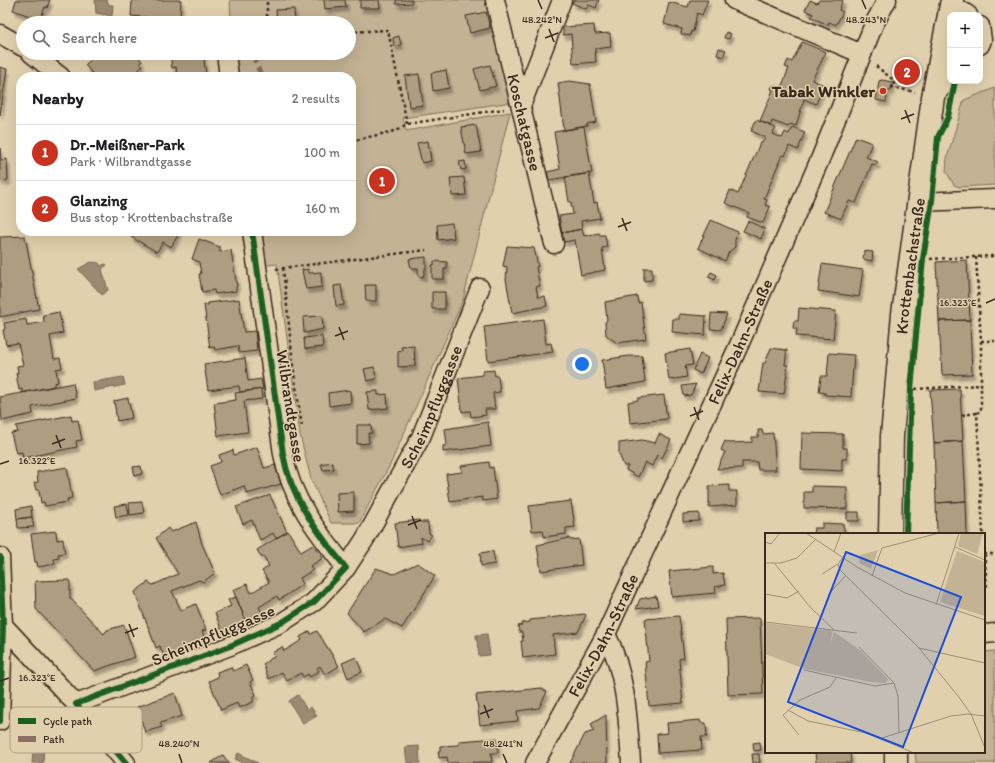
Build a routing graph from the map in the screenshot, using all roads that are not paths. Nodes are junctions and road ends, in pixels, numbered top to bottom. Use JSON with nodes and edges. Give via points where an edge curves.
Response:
{"nodes":[{"id":1,"x":494,"y":0,"type":"edge"},
{"id":2,"x":562,"y":0,"type":"edge"},
{"id":3,"x":734,"y":0,"type":"edge"},
{"id":4,"x":887,"y":0,"type":"edge"},
{"id":5,"x":956,"y":7,"type":"edge"},
{"id":6,"x":0,"y":34,"type":"edge"},
{"id":7,"x":16,"y":44,"type":"edge"},
{"id":8,"x":862,"y":54,"type":"junction"},
{"id":9,"x":40,"y":60,"type":"edge"},
{"id":10,"x":227,"y":60,"type":"edge"},
{"id":11,"x":55,"y":72,"type":"edge"},
{"id":12,"x":228,"y":72,"type":"edge"},
{"id":13,"x":947,"y":81,"type":"edge"},
{"id":14,"x":933,"y":97,"type":"junction"},
{"id":15,"x":521,"y":106,"type":"junction"},
{"id":16,"x":995,"y":199,"type":"edge"},
{"id":17,"x":918,"y":202,"type":"junction"},
{"id":18,"x":253,"y":236,"type":"edge"},
{"id":19,"x":554,"y":244,"type":"dead end"},
{"id":20,"x":480,"y":288,"type":"dead end"},
{"id":21,"x":890,"y":533,"type":"edge"},
{"id":22,"x":0,"y":557,"type":"edge"},
{"id":23,"x":346,"y":568,"type":"junction"},
{"id":24,"x":3,"y":625,"type":"junction"},
{"id":25,"x":606,"y":634,"type":"junction"},
{"id":26,"x":76,"y":704,"type":"junction"},
{"id":27,"x":79,"y":707,"type":"edge"},
{"id":28,"x":0,"y":721,"type":"edge"},
{"id":29,"x":118,"y":753,"type":"edge"},
{"id":30,"x":126,"y":763,"type":"edge"},
{"id":31,"x":535,"y":763,"type":"edge"},
{"id":32,"x":632,"y":763,"type":"edge"}],
"edges":[{"from":1,"to":15,"type":"street","name":"Koschatgasse"},
{"from":2,"to":15,"type":"street"},
{"from":3,"to":8,"type":"street"},
{"from":4,"to":8,"type":"street","name":"Felix-Dahn-Straße"},
{"from":5,"to":14,"type":"main road","name":"Krottenbachstraße"},
{"from":6,"to":7,"type":"street"},
{"from":8,"to":25,"type":"street","name":"Felix-Dahn-Straße","via":[[821,157],[739,345]]},
{"from":9,"to":11,"type":"street"},
{"from":10,"to":12,"type":"street"},
{"from":13,"to":14,"type":"street"},
{"from":14,"to":17,"type":"main road","name":"Krottenbachstraße"},
{"from":15,"to":19,"type":"street","name":"Koschatgasse"},
{"from":16,"to":17,"type":"street"},
{"from":17,"to":21,"type":"main road","name":"Krottenbachstraße","via":[[909,260],[892,436]]},
{"from":18,"to":23,"type":"street","name":"Wilbrandtgasse","via":[[288,477],[306,516]]},
{"from":20,"to":23,"type":"street","name":"Scheimpfluggasse","via":[[421,437],[365,539]]},
{"from":22,"to":24,"type":"street"},
{"from":23,"to":26,"type":"street","name":"Scheimpfluggasse","via":[[314,602],[281,623],[230,646]]},
{"from":24,"to":26,"type":"street"},
{"from":24,"to":28,"type":"street"},
{"from":25,"to":31,"type":"street","name":"Felix-Dahn-Straße"},
{"from":25,"to":32,"type":"street","via":[[616,655],[621,676]]},
{"from":26,"to":27,"type":"street"},
{"from":29,"to":30,"type":"street"}]}
